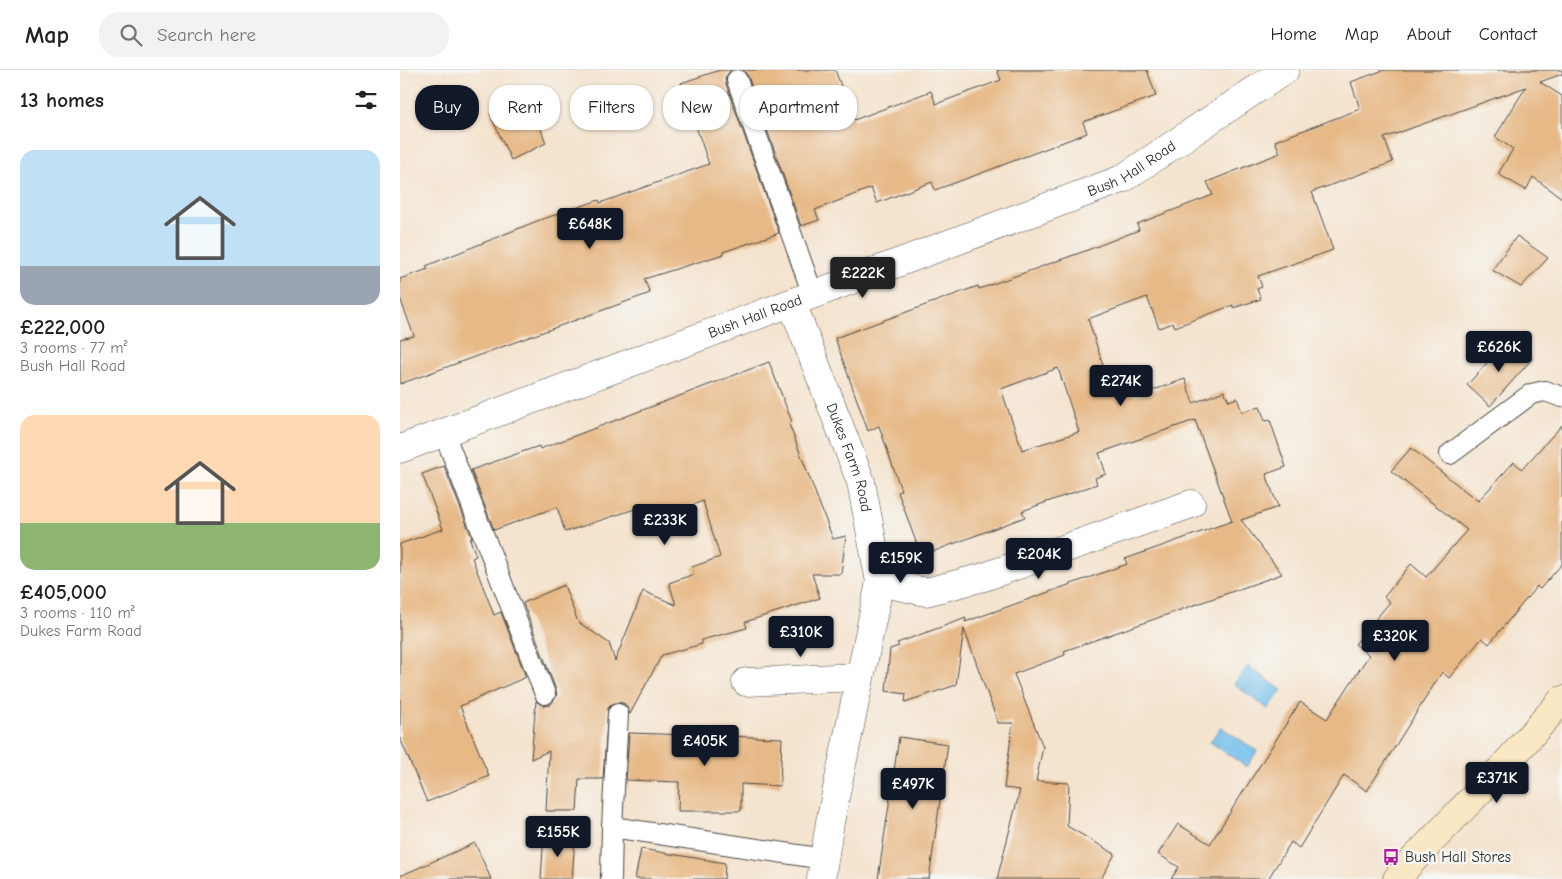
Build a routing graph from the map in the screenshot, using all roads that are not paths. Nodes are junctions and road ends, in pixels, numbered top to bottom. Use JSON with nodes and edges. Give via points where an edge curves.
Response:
{"nodes":[{"id":1,"x":1285,"y":70,"type":"edge"},
{"id":2,"x":737,"y":80,"type":"dead end"},
{"id":3,"x":802,"y":299,"type":"junction"},
{"id":4,"x":1562,"y":397,"type":"edge"},
{"id":5,"x":444,"y":433,"type":"junction"},
{"id":6,"x":400,"y":448,"type":"edge"},
{"id":7,"x":1450,"y":454,"type":"dead end"},
{"id":8,"x":1191,"y":504,"type":"dead end"},
{"id":9,"x":880,"y":582,"type":"junction"},
{"id":10,"x":858,"y":677,"type":"junction"},
{"id":11,"x":746,"y":682,"type":"dead end"},
{"id":12,"x":544,"y":694,"type":"dead end"},
{"id":13,"x":1562,"y":700,"type":"edge"},
{"id":14,"x":618,"y":714,"type":"dead end"},
{"id":15,"x":612,"y":826,"type":"junction"},
{"id":16,"x":823,"y":869,"type":"edge"},
{"id":17,"x":611,"y":879,"type":"edge"},
{"id":18,"x":1398,"y":879,"type":"edge"}],
"edges":[{"from":1,"to":3,"type":"street","name":"Bush Hall Road","via":[[1122,179]]},
{"from":2,"to":3,"type":"lane"},
{"from":3,"to":5,"type":"street","name":"Bush Hall Road"},
{"from":3,"to":9,"type":"street","name":"Dukes Farm Road","via":[[861,482]]},
{"from":4,"to":7,"type":"lane","via":[[1545,391],[1531,394]]},
{"from":5,"to":6,"type":"street","name":"Bush Hall Road"},
{"from":5,"to":12,"type":"lane"},
{"from":8,"to":9,"type":"street","via":[[984,577],[926,592]]},
{"from":9,"to":10,"type":"street","name":"Dukes Farm Road"},
{"from":10,"to":11,"type":"street"},
{"from":10,"to":16,"type":"street","name":"Dukes Farm Road"},
{"from":13,"to":18,"type":"main road"},
{"from":14,"to":15,"type":"lane"},
{"from":15,"to":16,"type":"lane"},
{"from":15,"to":17,"type":"lane"}]}
